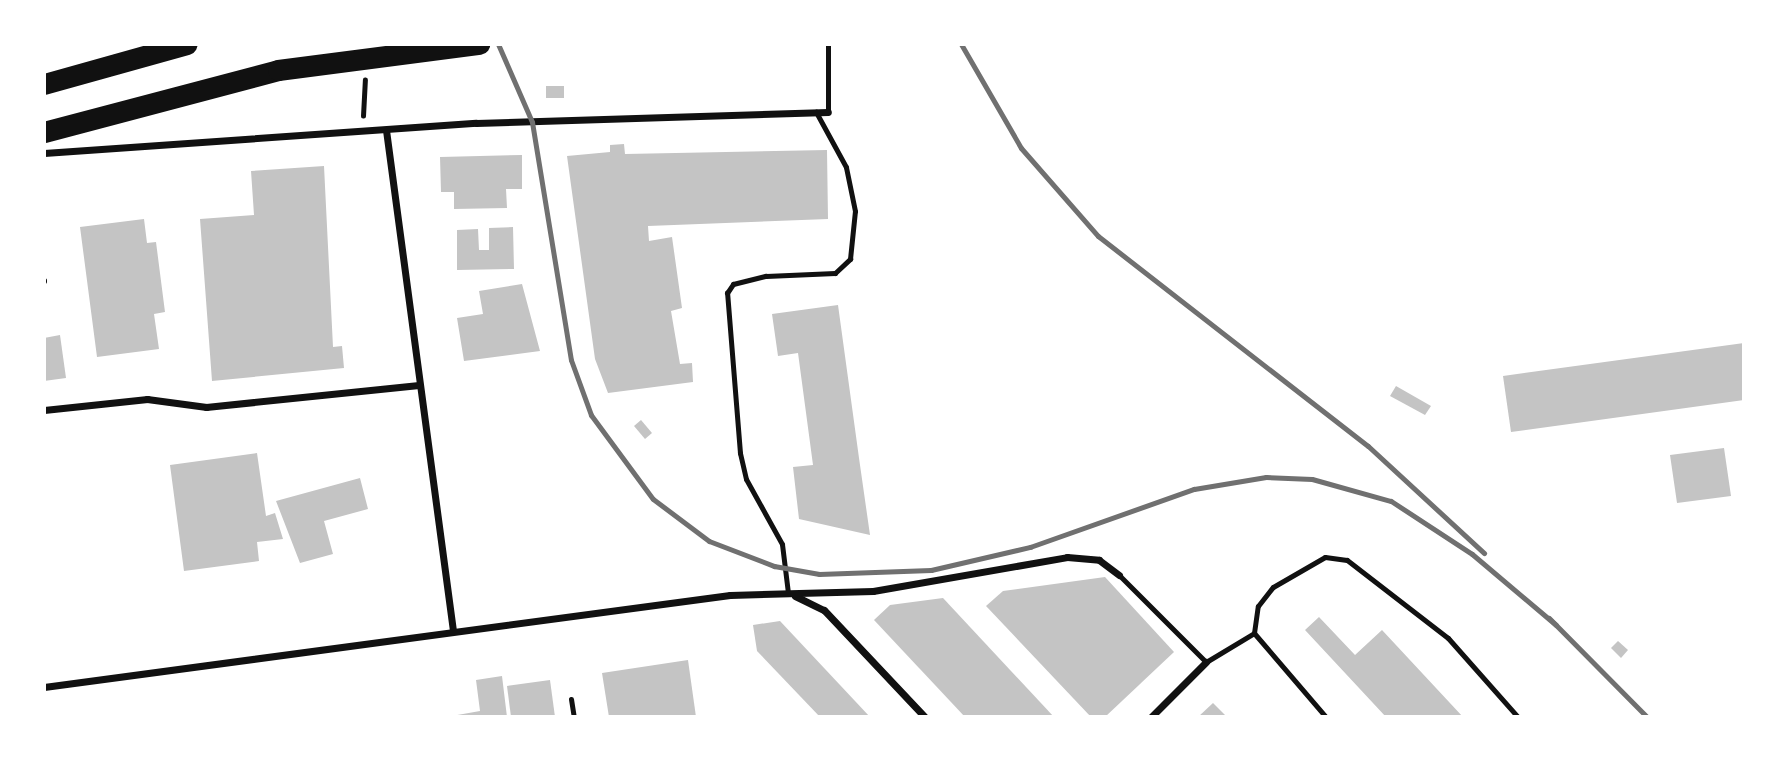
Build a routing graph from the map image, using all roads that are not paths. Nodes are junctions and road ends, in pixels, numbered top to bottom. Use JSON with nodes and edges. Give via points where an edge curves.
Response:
{"nodes":[{"id":1,"x":187,"y":44,"type":"edge"},
{"id":2,"x":479,"y":44,"type":"edge"},
{"id":3,"x":828,"y":44,"type":"edge"},
{"id":4,"x":44,"y":84,"type":"edge"},
{"id":5,"x":816,"y":112,"type":"junction"},
{"id":6,"x":828,"y":112,"type":"joint"},
{"id":7,"x":386,"y":130,"type":"junction"},
{"id":8,"x":44,"y":132,"type":"edge"},
{"id":9,"x":44,"y":153,"type":"edge"},
{"id":10,"x":419,"y":385,"type":"junction"},
{"id":11,"x":44,"y":410,"type":"edge"},
{"id":12,"x":1119,"y":575,"type":"joint"},
{"id":13,"x":788,"y":593,"type":"junction"},
{"id":14,"x":453,"y":631,"type":"junction"},
{"id":15,"x":1254,"y":633,"type":"junction"},
{"id":16,"x":1206,"y":662,"type":"junction"},
{"id":17,"x":44,"y":687,"type":"edge"},
{"id":18,"x":571,"y":699,"type":"dead end"},
{"id":19,"x":574,"y":717,"type":"edge"},
{"id":20,"x":925,"y":717,"type":"edge"},
{"id":21,"x":1150,"y":717,"type":"edge"},
{"id":22,"x":1326,"y":717,"type":"edge"},
{"id":23,"x":1518,"y":717,"type":"edge"}],
"edges":[{"from":1,"to":4,"type":"highway"},
{"from":2,"to":8,"type":"highway","via":[[278,70]]},
{"from":3,"to":6,"type":"lane"},
{"from":5,"to":6,"type":"street"},
{"from":5,"to":7,"type":"street"},
{"from":5,"to":13,"type":"lane","via":[[846,167],[855,211],[850,259],[835,273],[766,276],[733,285],[727,293],[740,453],[746,479],[782,544]]},
{"from":7,"to":9,"type":"street"},
{"from":7,"to":10,"type":"street"},
{"from":10,"to":11,"type":"street","via":[[205,407],[147,399]]},
{"from":10,"to":14,"type":"street"},
{"from":12,"to":13,"type":"street","via":[[1099,559],[1067,557],[873,591]]},
{"from":12,"to":16,"type":"lane"},
{"from":13,"to":14,"type":"street","via":[[730,595]]},
{"from":13,"to":20,"type":"street","via":[[824,610]]},
{"from":14,"to":17,"type":"street"},
{"from":15,"to":16,"type":"lane"},
{"from":15,"to":22,"type":"lane"},
{"from":15,"to":23,"type":"lane","via":[[1258,606],[1273,587],[1325,557],[1347,560],[1448,638]]},
{"from":16,"to":21,"type":"street"},
{"from":18,"to":19,"type":"lane"}]}
